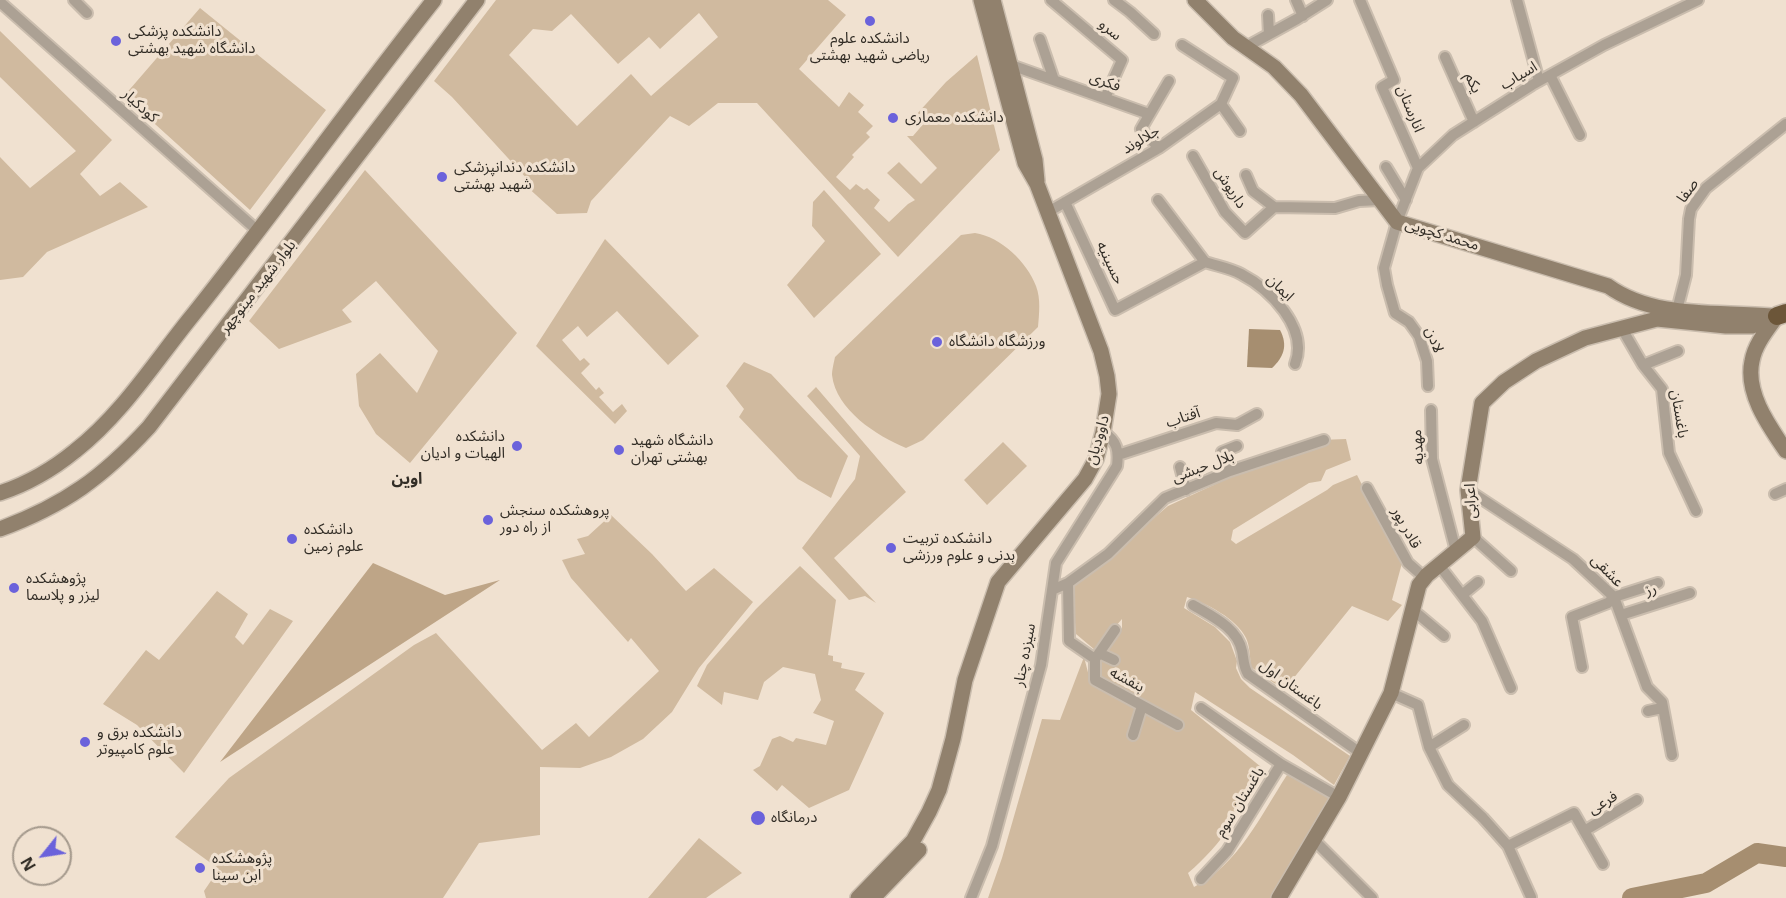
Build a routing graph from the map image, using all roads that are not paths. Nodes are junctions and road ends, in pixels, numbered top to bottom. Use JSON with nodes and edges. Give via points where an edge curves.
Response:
{"nodes":[{"id":1,"x":74,"y":0,"type":"edge"},
{"id":2,"x":434,"y":0,"type":"edge"},
{"id":3,"x":477,"y":0,"type":"edge"},
{"id":4,"x":981,"y":0,"type":"edge"},
{"id":5,"x":993,"y":0,"type":"edge"},
{"id":6,"x":1051,"y":0,"type":"edge"},
{"id":7,"x":1114,"y":0,"type":"edge"},
{"id":8,"x":1195,"y":0,"type":"edge"},
{"id":9,"x":1296,"y":0,"type":"edge"},
{"id":10,"x":1327,"y":0,"type":"edge"},
{"id":11,"x":1360,"y":0,"type":"edge"},
{"id":12,"x":1517,"y":0,"type":"edge"},
{"id":13,"x":1698,"y":0,"type":"edge"},
{"id":14,"x":0,"y":2,"type":"edge"},
{"id":15,"x":87,"y":13,"type":"dead end"},
{"id":16,"x":1268,"y":15,"type":"dead end"},
{"id":17,"x":1302,"y":16,"type":"junction"},
{"id":18,"x":1154,"y":34,"type":"dead end"},
{"id":19,"x":1269,"y":34,"type":"junction"},
{"id":20,"x":1040,"y":39,"type":"dead end"},
{"id":21,"x":1182,"y":45,"type":"dead end"},
{"id":22,"x":1246,"y":47,"type":"junction"},
{"id":23,"x":1445,"y":57,"type":"dead end"},
{"id":24,"x":1011,"y":64,"type":"junction"},
{"id":25,"x":1550,"y":75,"type":"junction"},
{"id":26,"x":1054,"y":80,"type":"junction"},
{"id":27,"x":1169,"y":81,"type":"dead end"},
{"id":28,"x":1539,"y":81,"type":"junction"},
{"id":29,"x":1105,"y":98,"type":"junction"},
{"id":30,"x":1221,"y":104,"type":"junction"},
{"id":31,"x":1149,"y":114,"type":"junction"},
{"id":32,"x":1474,"y":122,"type":"junction"},
{"id":33,"x":1786,"y":124,"type":"edge"},
{"id":34,"x":1240,"y":131,"type":"dead end"},
{"id":35,"x":1580,"y":135,"type":"dead end"},
{"id":36,"x":1159,"y":148,"type":"junction"},
{"id":37,"x":1193,"y":156,"type":"dead end"},
{"id":38,"x":1386,"y":167,"type":"dead end"},
{"id":39,"x":1418,"y":168,"type":"junction"},
{"id":40,"x":1246,"y":175,"type":"dead end"},
{"id":41,"x":1037,"y":184,"type":"junction"},
{"id":42,"x":1158,"y":200,"type":"dead end"},
{"id":43,"x":1380,"y":200,"type":"junction"},
{"id":44,"x":1406,"y":200,"type":"junction"},
{"id":45,"x":1065,"y":202,"type":"junction"},
{"id":46,"x":1274,"y":207,"type":"junction"},
{"id":47,"x":1048,"y":212,"type":"junction"},
{"id":48,"x":1397,"y":222,"type":"junction"},
{"id":49,"x":259,"y":232,"type":"junction"},
{"id":50,"x":1205,"y":262,"type":"junction"},
{"id":51,"x":1677,"y":310,"type":"junction"},
{"id":52,"x":1781,"y":315,"type":"edge"},
{"id":53,"x":1621,"y":327,"type":"junction"},
{"id":54,"x":1678,"y":351,"type":"dead end"},
{"id":55,"x":1295,"y":364,"type":"dead end"},
{"id":56,"x":1643,"y":364,"type":"junction"},
{"id":57,"x":1428,"y":386,"type":"dead end"},
{"id":58,"x":1431,"y":410,"type":"dead end"},
{"id":59,"x":1257,"y":414,"type":"dead end"},
{"id":60,"x":1103,"y":432,"type":"junction"},
{"id":61,"x":1324,"y":440,"type":"dead end"},
{"id":62,"x":1237,"y":446,"type":"dead end"},
{"id":63,"x":1786,"y":451,"type":"edge"},
{"id":64,"x":1118,"y":455,"type":"junction"},
{"id":65,"x":1180,"y":466,"type":"dead end"},
{"id":66,"x":1230,"y":471,"type":"junction"},
{"id":67,"x":1367,"y":488,"type":"dead end"},
{"id":68,"x":1786,"y":489,"type":"edge"},
{"id":69,"x":1186,"y":490,"type":"junction"},
{"id":70,"x":1468,"y":490,"type":"junction"},
{"id":71,"x":0,"y":493,"type":"edge"},
{"id":72,"x":1775,"y":494,"type":"dead end"},
{"id":73,"x":1696,"y":511,"type":"dead end"},
{"id":74,"x":0,"y":529,"type":"edge"},
{"id":75,"x":1473,"y":537,"type":"junction"},
{"id":76,"x":1456,"y":551,"type":"junction"},
{"id":77,"x":1439,"y":565,"type":"junction"},
{"id":78,"x":1511,"y":571,"type":"dead end"},
{"id":79,"x":1425,"y":578,"type":"junction"},
{"id":80,"x":1478,"y":582,"type":"dead end"},
{"id":81,"x":1068,"y":583,"type":"junction"},
{"id":82,"x":1658,"y":583,"type":"dead end"},
{"id":83,"x":1052,"y":590,"type":"junction"},
{"id":84,"x":1690,"y":593,"type":"dead end"},
{"id":85,"x":1462,"y":595,"type":"junction"},
{"id":86,"x":1614,"y":597,"type":"junction"},
{"id":87,"x":1192,"y":605,"type":"dead end"},
{"id":88,"x":1413,"y":609,"type":"junction"},
{"id":89,"x":1621,"y":615,"type":"junction"},
{"id":90,"x":1115,"y":630,"type":"dead end"},
{"id":91,"x":1444,"y":636,"type":"dead end"},
{"id":92,"x":1097,"y":656,"type":"junction"},
{"id":93,"x":1114,"y":660,"type":"dead end"},
{"id":94,"x":1582,"y":667,"type":"dead end"},
{"id":95,"x":1510,"y":688,"type":"dead end"},
{"id":96,"x":1391,"y":693,"type":"junction"},
{"id":97,"x":959,"y":706,"type":"junction"},
{"id":98,"x":1142,"y":706,"type":"junction"},
{"id":99,"x":1201,"y":708,"type":"dead end"},
{"id":100,"x":1662,"y":708,"type":"junction"},
{"id":101,"x":1648,"y":711,"type":"dead end"},
{"id":102,"x":1178,"y":725,"type":"dead end"},
{"id":103,"x":1464,"y":725,"type":"dead end"},
{"id":104,"x":1133,"y":735,"type":"dead end"},
{"id":105,"x":1429,"y":747,"type":"junction"},
{"id":106,"x":1362,"y":754,"type":"junction"},
{"id":107,"x":1672,"y":755,"type":"dead end"},
{"id":108,"x":1281,"y":764,"type":"junction"},
{"id":109,"x":1339,"y":797,"type":"junction"},
{"id":110,"x":1637,"y":800,"type":"dead end"},
{"id":111,"x":1584,"y":831,"type":"junction"},
{"id":112,"x":1314,"y":840,"type":"junction"},
{"id":113,"x":1508,"y":846,"type":"junction"},
{"id":114,"x":1603,"y":864,"type":"dead end"},
{"id":115,"x":1201,"y":879,"type":"dead end"},
{"id":116,"x":1531,"y":897,"type":"edge"},
{"id":117,"x":858,"y":898,"type":"edge"},
{"id":118,"x":873,"y":898,"type":"edge"},
{"id":119,"x":971,"y":898,"type":"edge"},
{"id":120,"x":1279,"y":898,"type":"edge"},
{"id":121,"x":1372,"y":898,"type":"edge"}],
"edges":[{"from":1,"to":15,"type":"street"},
{"from":2,"to":49,"type":"street"},
{"from":3,"to":74,"type":"street","name":"بلوار شهید مینوچهر","via":[[143,434],[108,469],[68,499]]},
{"from":4,"to":41,"type":"street","name":"داوودیان","via":[[1025,163]]},
{"from":5,"to":24,"type":"street","name":"داوودیان"},
{"from":6,"to":29,"type":"street","name":"سرو","via":[[1122,60]]},
{"from":7,"to":18,"type":"street"},
{"from":8,"to":22,"type":"street","name":"محمد کچویی"},
{"from":9,"to":17,"type":"street"},
{"from":10,"to":17,"type":"street"},
{"from":11,"to":39,"type":"street","name":"انارستان","via":[[1394,80],[1382,87]]},
{"from":12,"to":28,"type":"street"},
{"from":13,"to":25,"type":"street","name":"اسیاب"},
{"from":14,"to":49,"type":"street","name":"کودکیار"},
{"from":16,"to":19,"type":"street"},
{"from":17,"to":19,"type":"street"},
{"from":19,"to":22,"type":"street"},
{"from":20,"to":26,"type":"street"},
{"from":21,"to":30,"type":"street","name":"جلالوند","via":[[1233,78]]},
{"from":22,"to":43,"type":"street","name":"محمد کچویی","via":[[1287,81],[1334,132]]},
{"from":23,"to":32,"type":"street","name":"یکم"},
{"from":24,"to":26,"type":"street","name":"فکری"},
{"from":24,"to":41,"type":"street","name":"داوودیان","via":[[1035,160]]},
{"from":25,"to":28,"type":"street","name":"اسیاب"},
{"from":25,"to":35,"type":"street"},
{"from":26,"to":29,"type":"street","name":"فکری"},
{"from":27,"to":31,"type":"street"},
{"from":28,"to":32,"type":"street","name":"اسیاب"},
{"from":29,"to":31,"type":"street","name":"فکری"},
{"from":30,"to":34,"type":"street"},
{"from":30,"to":36,"type":"street","name":"جلالوند"},
{"from":31,"to":36,"type":"street","via":[[1141,129]]},
{"from":32,"to":39,"type":"street","name":"اسیاب","via":[[1453,135]]},
{"from":33,"to":51,"type":"street","name":"صفا","via":[[1706,188],[1691,209],[1686,275]]},
{"from":36,"to":45,"type":"street","name":"جلالوند"},
{"from":37,"to":46,"type":"street","name":"داریوش","via":[[1225,212],[1245,233]]},
{"from":38,"to":44,"type":"street"},
{"from":39,"to":44,"type":"street","name":"اسیاب"},
{"from":40,"to":46,"type":"street","via":[[1253,191]]},
{"from":41,"to":47,"type":"street","name":"داوودیان"},
{"from":42,"to":50,"type":"street"},
{"from":43,"to":46,"type":"street","via":[[1335,208]]},
{"from":43,"to":48,"type":"street","name":"محمد کچویی"},
{"from":44,"to":48,"type":"street","name":"اسیاب"},
{"from":45,"to":47,"type":"street","name":"جلالوند"},
{"from":45,"to":50,"type":"street","name":"حسینیه","via":[[1115,310]]},
{"from":47,"to":60,"type":"street","name":"داوودیان","via":[[1101,351],[1109,394]]},
{"from":48,"to":51,"type":"street","name":"محمد کچویی","via":[[1608,286],[1636,302]]},
{"from":48,"to":57,"type":"street","name":"لادن","via":[[1384,268],[1386,285],[1395,313],[1409,322],[1419,336],[1427,362]]},
{"from":49,"to":71,"type":"street","via":[[96,433],[44,472]]},
{"from":50,"to":55,"type":"street","name":"ایمان","via":[[1240,273],[1276,301],[1298,338]]},
{"from":51,"to":52,"type":"street","name":"محمد کچویی"},
{"from":52,"to":53,"type":"street","name":"اعرابی","via":[[1752,326],[1657,319]]},
{"from":52,"to":63,"type":"street","via":[[1759,342],[1750,380],[1756,400]]},
{"from":53,"to":56,"type":"street","name":"باغستان"},
{"from":53,"to":70,"type":"street","name":"اعرابی","via":[[1585,338],[1536,361],[1504,382],[1482,403]]},
{"from":54,"to":56,"type":"street"},
{"from":56,"to":73,"type":"street","name":"باغستان","via":[[1662,390],[1669,453]]},
{"from":58,"to":76,"type":"street","name":"مهدیه","via":[[1432,459]]},
{"from":59,"to":64,"type":"street","name":"آفتاب","via":[[1237,424],[1216,423]]},
{"from":60,"to":64,"type":"street","via":[[1111,437]]},
{"from":60,"to":97,"type":"street","name":"داوودیان","via":[[1096,459],[1085,479],[998,582]]},
{"from":61,"to":66,"type":"street","name":"بلال حبشی"},
{"from":62,"to":66,"type":"street","via":[[1222,452]]},
{"from":64,"to":83,"type":"street","name":"سیزده چنار","via":[[1111,477],[1056,563]]},
{"from":65,"to":69,"type":"street"},
{"from":66,"to":69,"type":"street","name":"بلال حبشی"},
{"from":67,"to":79,"type":"street","name":"قادر پور","via":[[1408,562]]},
{"from":68,"to":72,"type":"street"},
{"from":69,"to":81,"type":"street","name":"بلال حبشی","via":[[1165,498],[1108,554]]},
{"from":70,"to":75,"type":"street","name":"اعرابی"},
{"from":70,"to":86,"type":"street","name":"عشقی","via":[[1573,559]]},
{"from":75,"to":76,"type":"street","name":"اعرابی"},
{"from":75,"to":78,"type":"street"},
{"from":76,"to":77,"type":"street","name":"اعرابی"},
{"from":77,"to":79,"type":"street","name":"اعرابی"},
{"from":77,"to":85,"type":"street"},
{"from":79,"to":88,"type":"street","name":"اعرابی","via":[[1419,585]]},
{"from":80,"to":85,"type":"street"},
{"from":81,"to":83,"type":"street","name":"بلال حبشی"},
{"from":81,"to":92,"type":"street","name":"بنفشه","via":[[1069,641]]},
{"from":82,"to":86,"type":"street"},
{"from":83,"to":119,"type":"street","name":"سیزده چنار","via":[[1041,665],[992,846]]},
{"from":84,"to":89,"type":"street","name":"رز"},
{"from":85,"to":95,"type":"street","via":[[1482,621]]},
{"from":86,"to":89,"type":"street","name":"عشقی"},
{"from":86,"to":94,"type":"street","via":[[1572,617]]},
{"from":87,"to":106,"type":"street","name":"باغستان اول","via":[[1230,629],[1248,674]]},
{"from":88,"to":91,"type":"street"},
{"from":88,"to":96,"type":"street","name":"اعرابی"},
{"from":89,"to":100,"type":"street","name":"عشقی","via":[[1647,687],[1662,702]]},
{"from":90,"to":92,"type":"street"},
{"from":92,"to":93,"type":"street"},
{"from":92,"to":98,"type":"street","name":"بنفشه","via":[[1095,680]]},
{"from":96,"to":105,"type":"street","via":[[1418,705]]},
{"from":96,"to":106,"type":"street","name":"اعرابی"},
{"from":97,"to":117,"type":"street","name":"داوودیان","via":[[942,780],[929,812],[913,841]]},
{"from":97,"to":118,"type":"street","name":"داوودیان","via":[[961,745],[949,793],[920,849]]},
{"from":98,"to":102,"type":"street","name":"بنفشه"},
{"from":98,"to":104,"type":"street"},
{"from":99,"to":108,"type":"street"},
{"from":100,"to":101,"type":"street"},
{"from":100,"to":107,"type":"street","name":"عشقی"},
{"from":103,"to":105,"type":"street"},
{"from":105,"to":113,"type":"street","via":[[1448,785]]},
{"from":106,"to":109,"type":"street","name":"اعرابی"},
{"from":108,"to":109,"type":"street","name":"باغستان سوم"},
{"from":108,"to":115,"type":"street","name":"باغستان سوم","via":[[1227,851]]},
{"from":109,"to":112,"type":"street","name":"اعرابی"},
{"from":110,"to":111,"type":"street","name":"فرعی"},
{"from":111,"to":113,"type":"street","via":[[1574,813]]},
{"from":111,"to":114,"type":"street"},
{"from":112,"to":120,"type":"street","name":"اعرابی"},
{"from":112,"to":121,"type":"street"},
{"from":113,"to":116,"type":"street"}]}
